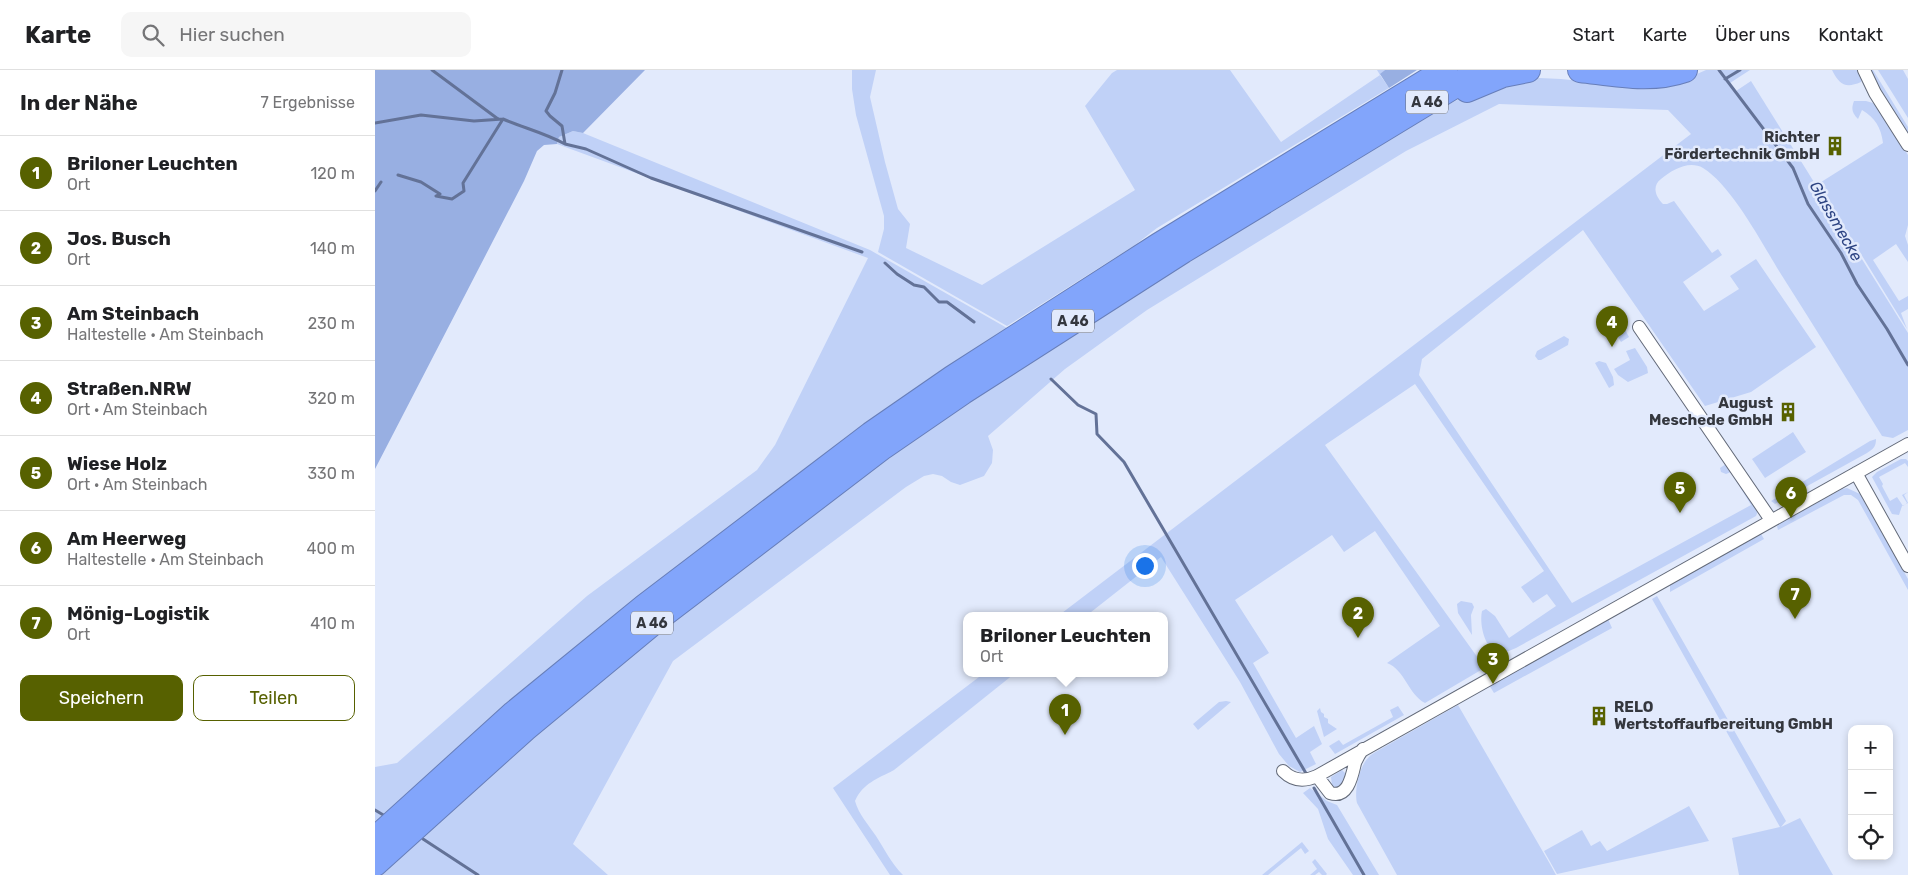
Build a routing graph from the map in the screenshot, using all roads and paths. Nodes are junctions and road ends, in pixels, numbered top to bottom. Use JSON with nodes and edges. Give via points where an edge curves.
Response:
{"nodes":[{"id":1,"x":1433,"y":70,"type":"edge"},
{"id":2,"x":1445,"y":70,"type":"edge"},
{"id":3,"x":1481,"y":70,"type":"edge"},
{"id":4,"x":1529,"y":70,"type":"edge"},
{"id":5,"x":1580,"y":70,"type":"edge"},
{"id":6,"x":1685,"y":70,"type":"edge"},
{"id":7,"x":1864,"y":70,"type":"edge"},
{"id":8,"x":1370,"y":126,"type":"junction"},
{"id":9,"x":1908,"y":146,"type":"edge"},
{"id":10,"x":1639,"y":327,"type":"dead end"},
{"id":11,"x":949,"y":391,"type":"junction"},
{"id":12,"x":1908,"y":444,"type":"edge"},
{"id":13,"x":1856,"y":473,"type":"junction"},
{"id":14,"x":1771,"y":520,"type":"junction"},
{"id":15,"x":1908,"y":566,"type":"edge"},
{"id":16,"x":1363,"y":749,"type":"junction"},
{"id":17,"x":1283,"y":771,"type":"dead end"},
{"id":18,"x":1317,"y":776,"type":"junction"},
{"id":19,"x":375,"y":840,"type":"edge"},
{"id":20,"x":375,"y":864,"type":"edge"}],
"edges":[{"from":1,"to":8,"type":"highway"},
{"from":2,"to":8,"type":"highway","number":"A 46"},
{"from":3,"to":8,"type":"highway","number":"A 46"},
{"from":4,"to":8,"type":"highway","via":[[1492,78]]},
{"from":5,"to":6,"type":"highway","via":[[1638,76]]},
{"from":7,"to":9,"type":"street"},
{"from":8,"to":11,"type":"highway","number":"A 46","via":[[1159,244]]},
{"from":10,"to":14,"type":"street"},
{"from":11,"to":19,"type":"highway","number":"A 46","via":[[871,434],[645,606],[514,713]]},
{"from":11,"to":20,"type":"highway","number":"A 46","via":[[883,447],[659,618],[525,729]]},
{"from":12,"to":13,"type":"street"},
{"from":13,"to":14,"type":"street"},
{"from":13,"to":15,"type":"street"},
{"from":14,"to":16,"type":"street"},
{"from":16,"to":18,"type":"street"},
{"from":16,"to":18,"type":"street","via":[[1349,785],[1342,792],[1330,793]]},
{"from":17,"to":18,"type":"street","via":[[1295,780]]}]}
